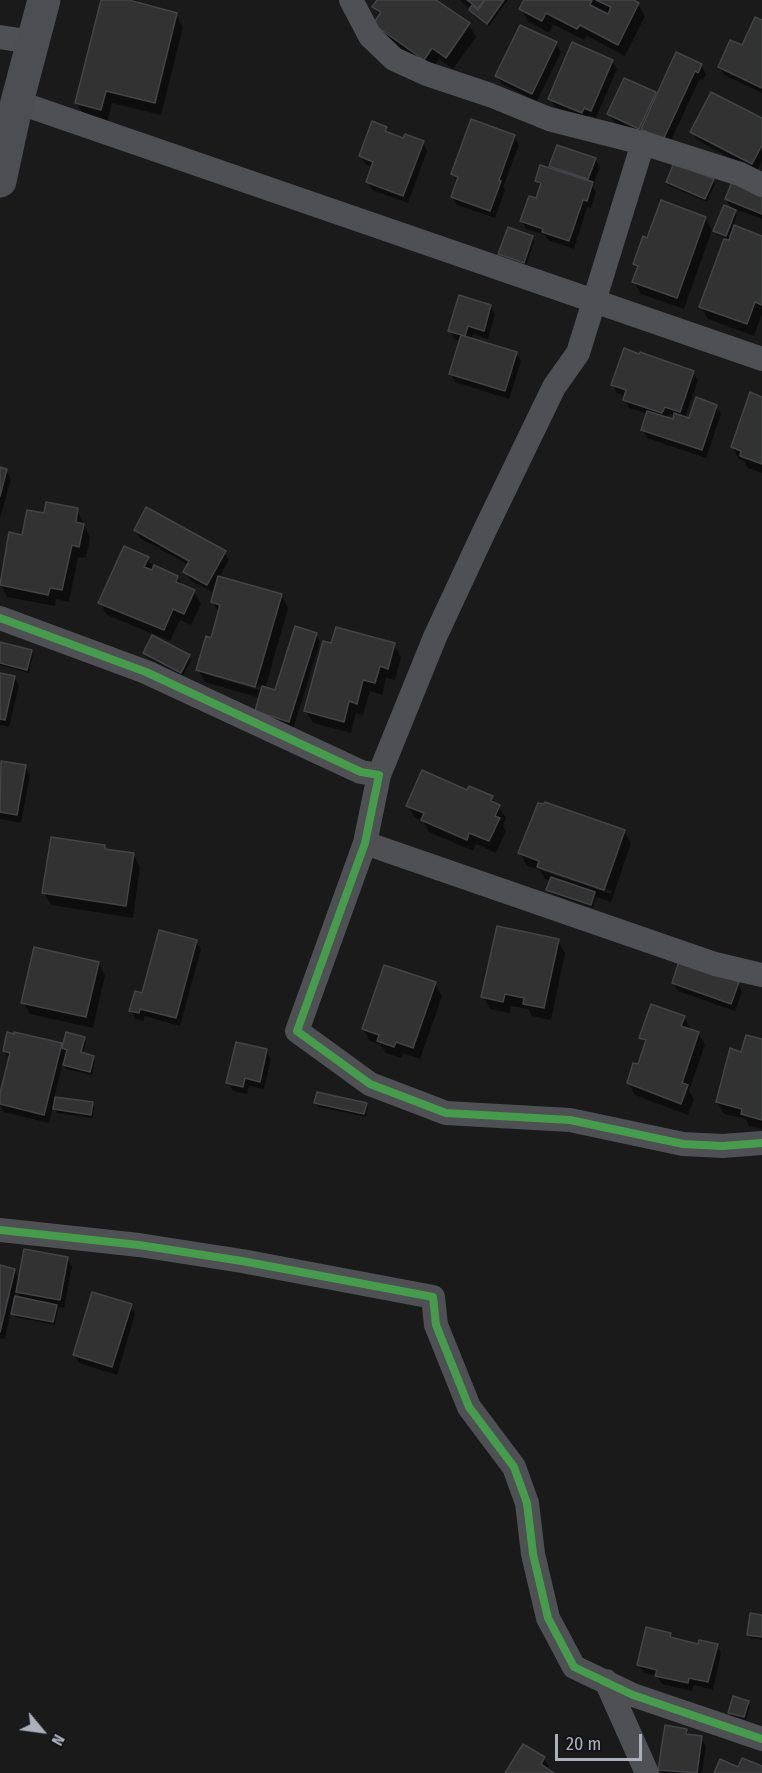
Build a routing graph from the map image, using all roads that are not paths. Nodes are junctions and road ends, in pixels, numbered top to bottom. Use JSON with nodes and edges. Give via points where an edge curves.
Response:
{"nodes":[{"id":1,"x":44,"y":0,"type":"edge"},
{"id":2,"x":351,"y":0,"type":"edge"},
{"id":3,"x":0,"y":37,"type":"edge"},
{"id":4,"x":33,"y":42,"type":"junction"},
{"id":5,"x":17,"y":102,"type":"junction"},
{"id":6,"x":643,"y":143,"type":"junction"},
{"id":7,"x":0,"y":181,"type":"edge"},
{"id":8,"x":762,"y":185,"type":"edge"},
{"id":9,"x":593,"y":302,"type":"junction"},
{"id":10,"x":762,"y":359,"type":"edge"},
{"id":11,"x":0,"y":618,"type":"edge"},
{"id":12,"x":379,"y":775,"type":"junction"},
{"id":13,"x":365,"y":843,"type":"junction"},
{"id":14,"x":762,"y":975,"type":"edge"},
{"id":15,"x":762,"y":1143,"type":"edge"},
{"id":16,"x":0,"y":1230,"type":"edge"},
{"id":17,"x":606,"y":1681,"type":"junction"},
{"id":18,"x":762,"y":1739,"type":"edge"},
{"id":19,"x":647,"y":1773,"type":"edge"}],
"edges":[{"from":1,"to":4,"type":"main road"},
{"from":2,"to":6,"type":"street","via":[[370,36],[394,59],[549,119]]},
{"from":3,"to":4,"type":"street"},
{"from":4,"to":5,"type":"main road"},
{"from":5,"to":7,"type":"main road"},
{"from":5,"to":9,"type":"street"},
{"from":6,"to":8,"type":"street","via":[[740,174]]},
{"from":6,"to":9,"type":"street"},
{"from":9,"to":10,"type":"street"},
{"from":9,"to":12,"type":"street","via":[[578,352],[554,387],[482,536],[435,637]]},
{"from":11,"to":12,"type":"street","via":[[146,672],[361,772]]},
{"from":12,"to":13,"type":"street"},
{"from":13,"to":14,"type":"street","via":[[715,964]]},
{"from":13,"to":15,"type":"street","via":[[297,1031],[370,1084],[446,1113],[570,1120],[683,1144]]},
{"from":16,"to":17,"type":"street","via":[[139,1245],[432,1297],[436,1325],[469,1407],[514,1467],[527,1503],[533,1554],[548,1618],[574,1667]]},
{"from":17,"to":18,"type":"street","via":[[633,1695]]},
{"from":17,"to":19,"type":"street"}]}
